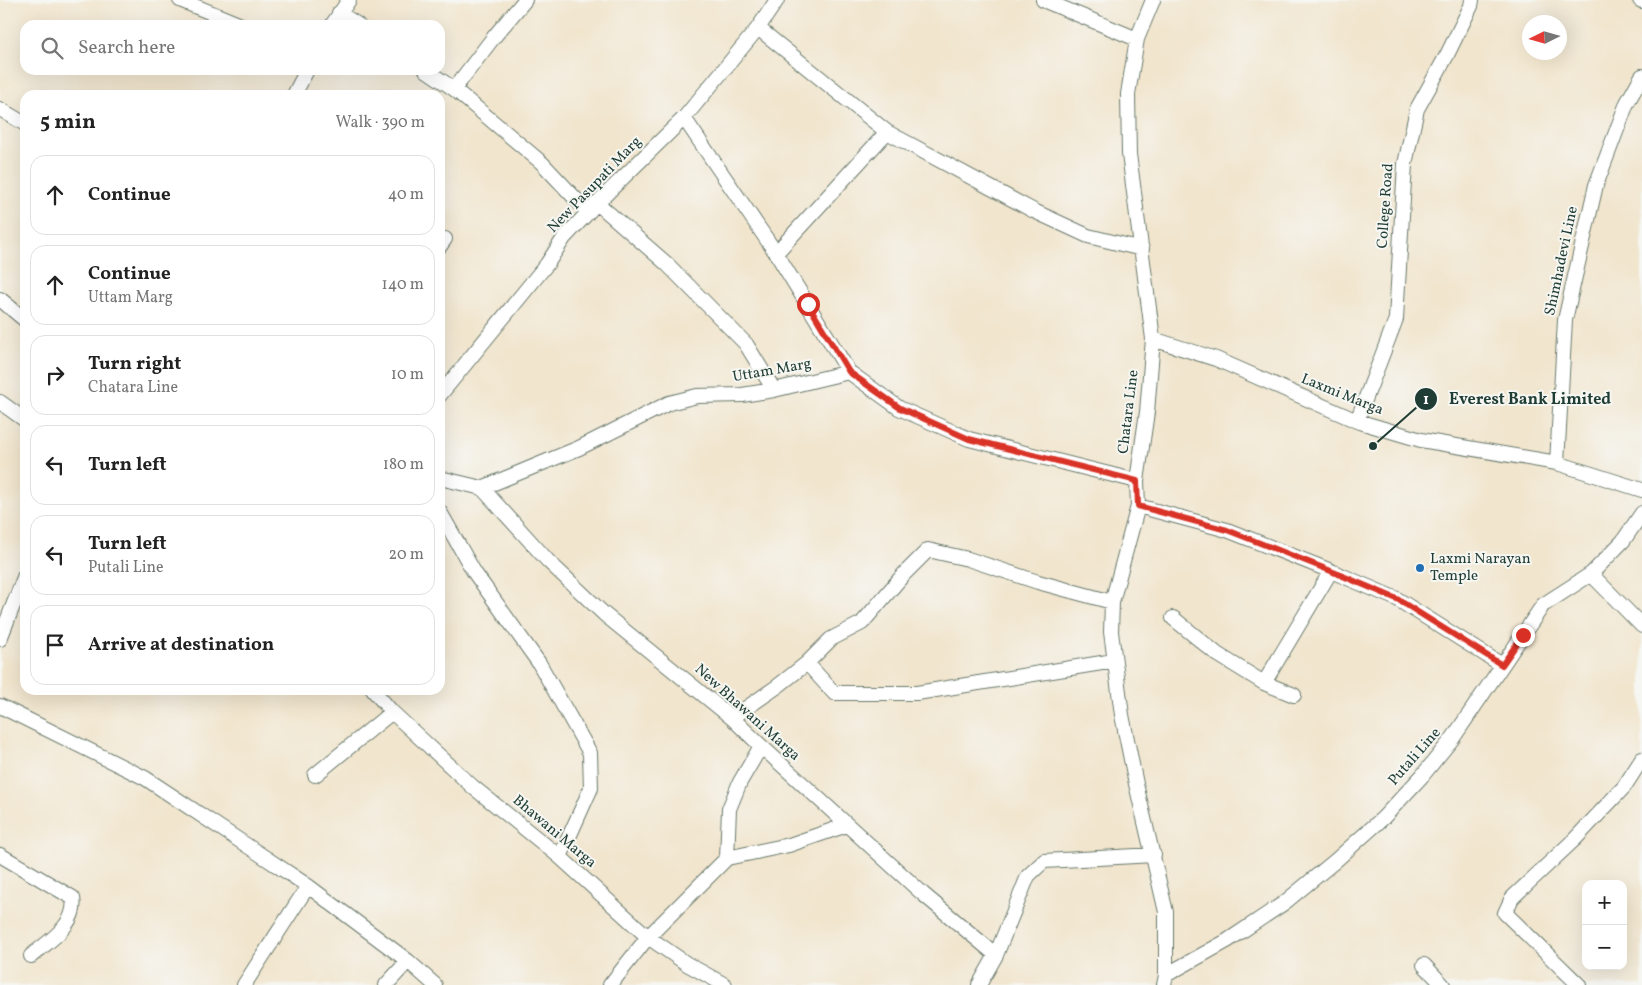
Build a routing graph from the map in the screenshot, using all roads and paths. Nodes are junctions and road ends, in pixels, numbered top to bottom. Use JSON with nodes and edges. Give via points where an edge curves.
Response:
{"nodes":[{"id":1,"x":180,"y":0,"type":"edge"},
{"id":2,"x":349,"y":0,"type":"edge"},
{"id":3,"x":525,"y":0,"type":"edge"},
{"id":4,"x":777,"y":0,"type":"edge"},
{"id":5,"x":1043,"y":0,"type":"edge"},
{"id":6,"x":1153,"y":0,"type":"edge"},
{"id":7,"x":1472,"y":0,"type":"edge"},
{"id":8,"x":336,"y":19,"type":"edge"},
{"id":9,"x":229,"y":20,"type":"edge"},
{"id":10,"x":758,"y":28,"type":"junction"},
{"id":11,"x":1137,"y":39,"type":"junction"},
{"id":12,"x":304,"y":75,"type":"edge"},
{"id":13,"x":433,"y":75,"type":"edge"},
{"id":14,"x":1642,"y":76,"type":"edge"},
{"id":15,"x":454,"y":89,"type":"junction"},
{"id":16,"x":297,"y":90,"type":"edge"},
{"id":17,"x":0,"y":109,"type":"edge"},
{"id":18,"x":684,"y":118,"type":"junction"},
{"id":19,"x":20,"y":121,"type":"edge"},
{"id":20,"x":887,"y":132,"type":"junction"},
{"id":21,"x":593,"y":208,"type":"junction"},
{"id":22,"x":1142,"y":249,"type":"junction"},
{"id":23,"x":776,"y":253,"type":"junction"},
{"id":24,"x":0,"y":299,"type":"edge"},
{"id":25,"x":20,"y":316,"type":"edge"},
{"id":26,"x":1153,"y":339,"type":"junction"},
{"id":27,"x":849,"y":372,"type":"junction"},
{"id":28,"x":445,"y":389,"type":"edge"},
{"id":29,"x":774,"y":390,"type":"junction"},
{"id":30,"x":0,"y":402,"type":"edge"},
{"id":31,"x":20,"y":416,"type":"edge"},
{"id":32,"x":1357,"y":421,"type":"junction"},
{"id":33,"x":1556,"y":463,"type":"junction"},
{"id":34,"x":445,"y":479,"type":"edge"},
{"id":35,"x":1137,"y":481,"type":"junction"},
{"id":36,"x":482,"y":488,"type":"junction"},
{"id":37,"x":1642,"y":490,"type":"edge"},
{"id":38,"x":1138,"y":506,"type":"junction"},
{"id":39,"x":1642,"y":513,"type":"edge"},
{"id":40,"x":445,"y":521,"type":"edge"},
{"id":41,"x":1331,"y":571,"type":"junction"},
{"id":42,"x":1591,"y":574,"type":"junction"},
{"id":43,"x":20,"y":588,"type":"edge"},
{"id":44,"x":1112,"y":602,"type":"junction"},
{"id":45,"x":1173,"y":618,"type":"dead end"},
{"id":46,"x":1642,"y":626,"type":"edge"},
{"id":47,"x":0,"y":639,"type":"edge"},
{"id":48,"x":1114,"y":661,"type":"junction"},
{"id":49,"x":807,"y":663,"type":"junction"},
{"id":50,"x":1502,"y":665,"type":"junction"},
{"id":51,"x":1264,"y":683,"type":"junction"},
{"id":52,"x":377,"y":695,"type":"edge"},
{"id":53,"x":1294,"y":695,"type":"dead end"},
{"id":54,"x":0,"y":706,"type":"edge"},
{"id":55,"x":392,"y":712,"type":"junction"},
{"id":56,"x":732,"y":718,"type":"junction"},
{"id":57,"x":761,"y":746,"type":"junction"},
{"id":58,"x":1642,"y":758,"type":"edge"},
{"id":59,"x":315,"y":775,"type":"dead end"},
{"id":60,"x":847,"y":825,"type":"junction"},
{"id":61,"x":0,"y":855,"type":"edge"},
{"id":62,"x":1154,"y":855,"type":"junction"},
{"id":63,"x":560,"y":857,"type":"junction"},
{"id":64,"x":727,"y":858,"type":"junction"},
{"id":65,"x":308,"y":886,"type":"junction"},
{"id":66,"x":648,"y":937,"type":"junction"},
{"id":67,"x":996,"y":955,"type":"junction"},
{"id":68,"x":31,"y":956,"type":"dead end"},
{"id":69,"x":408,"y":961,"type":"junction"},
{"id":70,"x":1424,"y":965,"type":"dead end"},
{"id":71,"x":1165,"y":980,"type":"edge"},
{"id":72,"x":244,"y":985,"type":"edge"},
{"id":73,"x":386,"y":985,"type":"edge"},
{"id":74,"x":435,"y":985,"type":"edge"},
{"id":75,"x":610,"y":985,"type":"edge"},
{"id":76,"x":725,"y":985,"type":"edge"},
{"id":77,"x":979,"y":985,"type":"edge"},
{"id":78,"x":1443,"y":985,"type":"edge"},
{"id":79,"x":1579,"y":985,"type":"edge"}],
"edges":[{"from":1,"to":9,"type":"street"},
{"from":2,"to":8,"type":"street"},
{"from":3,"to":15,"type":"street"},
{"from":4,"to":10,"type":"street","name":"New Pasupati Marg"},
{"from":5,"to":11,"type":"street"},
{"from":6,"to":11,"type":"street","name":"Chatara Line"},
{"from":7,"to":32,"type":"street","name":"College Road","via":[[1417,109],[1405,164],[1396,319]]},
{"from":10,"to":18,"type":"street","name":"New Pasupati Marg"},
{"from":10,"to":20,"type":"street"},
{"from":11,"to":22,"type":"street","name":"Chatara Line","via":[[1128,94],[1128,146]]},
{"from":12,"to":16,"type":"street"},
{"from":13,"to":15,"type":"street"},
{"from":14,"to":33,"type":"street","name":"Shimhadevi Line","via":[[1627,103],[1596,186],[1565,320]]},
{"from":15,"to":21,"type":"street"},
{"from":17,"to":19,"type":"street"},
{"from":18,"to":21,"type":"street","name":"New Pasupati Marg"},
{"from":18,"to":23,"type":"street"},
{"from":20,"to":22,"type":"street","via":[[1034,211],[1088,236]]},
{"from":20,"to":23,"type":"street"},
{"from":21,"to":28,"type":"street","name":"New Pasupati Marg","via":[[564,238],[548,264]]},
{"from":21,"to":29,"type":"street","via":[[667,264],[746,344]]},
{"from":22,"to":26,"type":"street","name":"Chatara Line"},
{"from":23,"to":27,"type":"street"},
{"from":24,"to":25,"type":"street"},
{"from":26,"to":32,"type":"street","name":"Laxmi Marga","via":[[1216,359]]},
{"from":26,"to":35,"type":"street","name":"Chatara Line"},
{"from":27,"to":29,"type":"street","name":"Uttam Marg"},
{"from":27,"to":35,"type":"street","via":[[900,408],[969,439]]},
{"from":29,"to":36,"type":"street","name":"Uttam Marg","via":[[697,396],[669,404],[579,448]]},
{"from":30,"to":31,"type":"street"},
{"from":32,"to":33,"type":"street","name":"Laxmi Marga","via":[[1421,440]]},
{"from":33,"to":37,"type":"street","name":"Laxmi Marga"},
{"from":34,"to":36,"type":"street"},
{"from":35,"to":38,"type":"street","name":"Chatara Line"},
{"from":36,"to":56,"type":"street","name":"New Bhawani Marga","via":[[548,561],[604,614]]},
{"from":38,"to":41,"type":"street","via":[[1227,530]]},
{"from":38,"to":44,"type":"street","name":"Chatara Line"},
{"from":39,"to":42,"type":"street","name":"Putali Line","via":[[1623,541]]},
{"from":40,"to":63,"type":"street","via":[[474,572],[539,663],[590,753],[591,788]]},
{"from":41,"to":50,"type":"street","via":[[1397,599]]},
{"from":41,"to":51,"type":"street"},
{"from":42,"to":46,"type":"street"},
{"from":42,"to":50,"type":"street","name":"Putali Line","via":[[1543,605]]},
{"from":43,"to":47,"type":"street"},
{"from":44,"to":48,"type":"street","name":"Chatara Line"},
{"from":44,"to":49,"type":"street","via":[[928,550],[862,623],[831,639]]},
{"from":45,"to":51,"type":"street","via":[[1217,654]]},
{"from":48,"to":49,"type":"street","via":[[917,693],[834,694]]},
{"from":48,"to":62,"type":"street","name":"Chatara Line","via":[[1129,749]]},
{"from":49,"to":56,"type":"street"},
{"from":50,"to":71,"type":"street","name":"Putali Line","via":[[1453,738],[1383,818],[1284,903]]},
{"from":51,"to":53,"type":"street"},
{"from":52,"to":55,"type":"street","name":"Bhawani Marga"},
{"from":54,"to":65,"type":"street","via":[[145,778]]},
{"from":55,"to":59,"type":"street"},
{"from":55,"to":63,"type":"street","name":"Bhawani Marga","via":[[473,787]]},
{"from":56,"to":57,"type":"street","name":"New Bhawani Marga"},
{"from":57,"to":60,"type":"street","name":"New Bhawani Marga"},
{"from":57,"to":64,"type":"street","via":[[729,809]]},
{"from":58,"to":79,"type":"street","via":[[1624,787],[1575,840],[1512,898],[1505,913]]},
{"from":60,"to":64,"type":"street","via":[[788,845]]},
{"from":60,"to":67,"type":"street","name":"New Bhawani Marga"},
{"from":61,"to":68,"type":"street","via":[[73,898],[75,908],[65,927]]},
{"from":62,"to":67,"type":"street","via":[[1044,861],[1028,876]]},
{"from":62,"to":71,"type":"street","name":"Chatara Line","via":[[1166,912]]},
{"from":63,"to":66,"type":"street","name":"Bhawani Marga"},
{"from":64,"to":66,"type":"street"},
{"from":65,"to":69,"type":"street"},
{"from":65,"to":72,"type":"street"},
{"from":66,"to":75,"type":"street"},
{"from":66,"to":76,"type":"street","name":"Bhawani Marga"},
{"from":67,"to":77,"type":"street"},
{"from":69,"to":73,"type":"street"},
{"from":69,"to":74,"type":"street"},
{"from":70,"to":78,"type":"street"}]}
